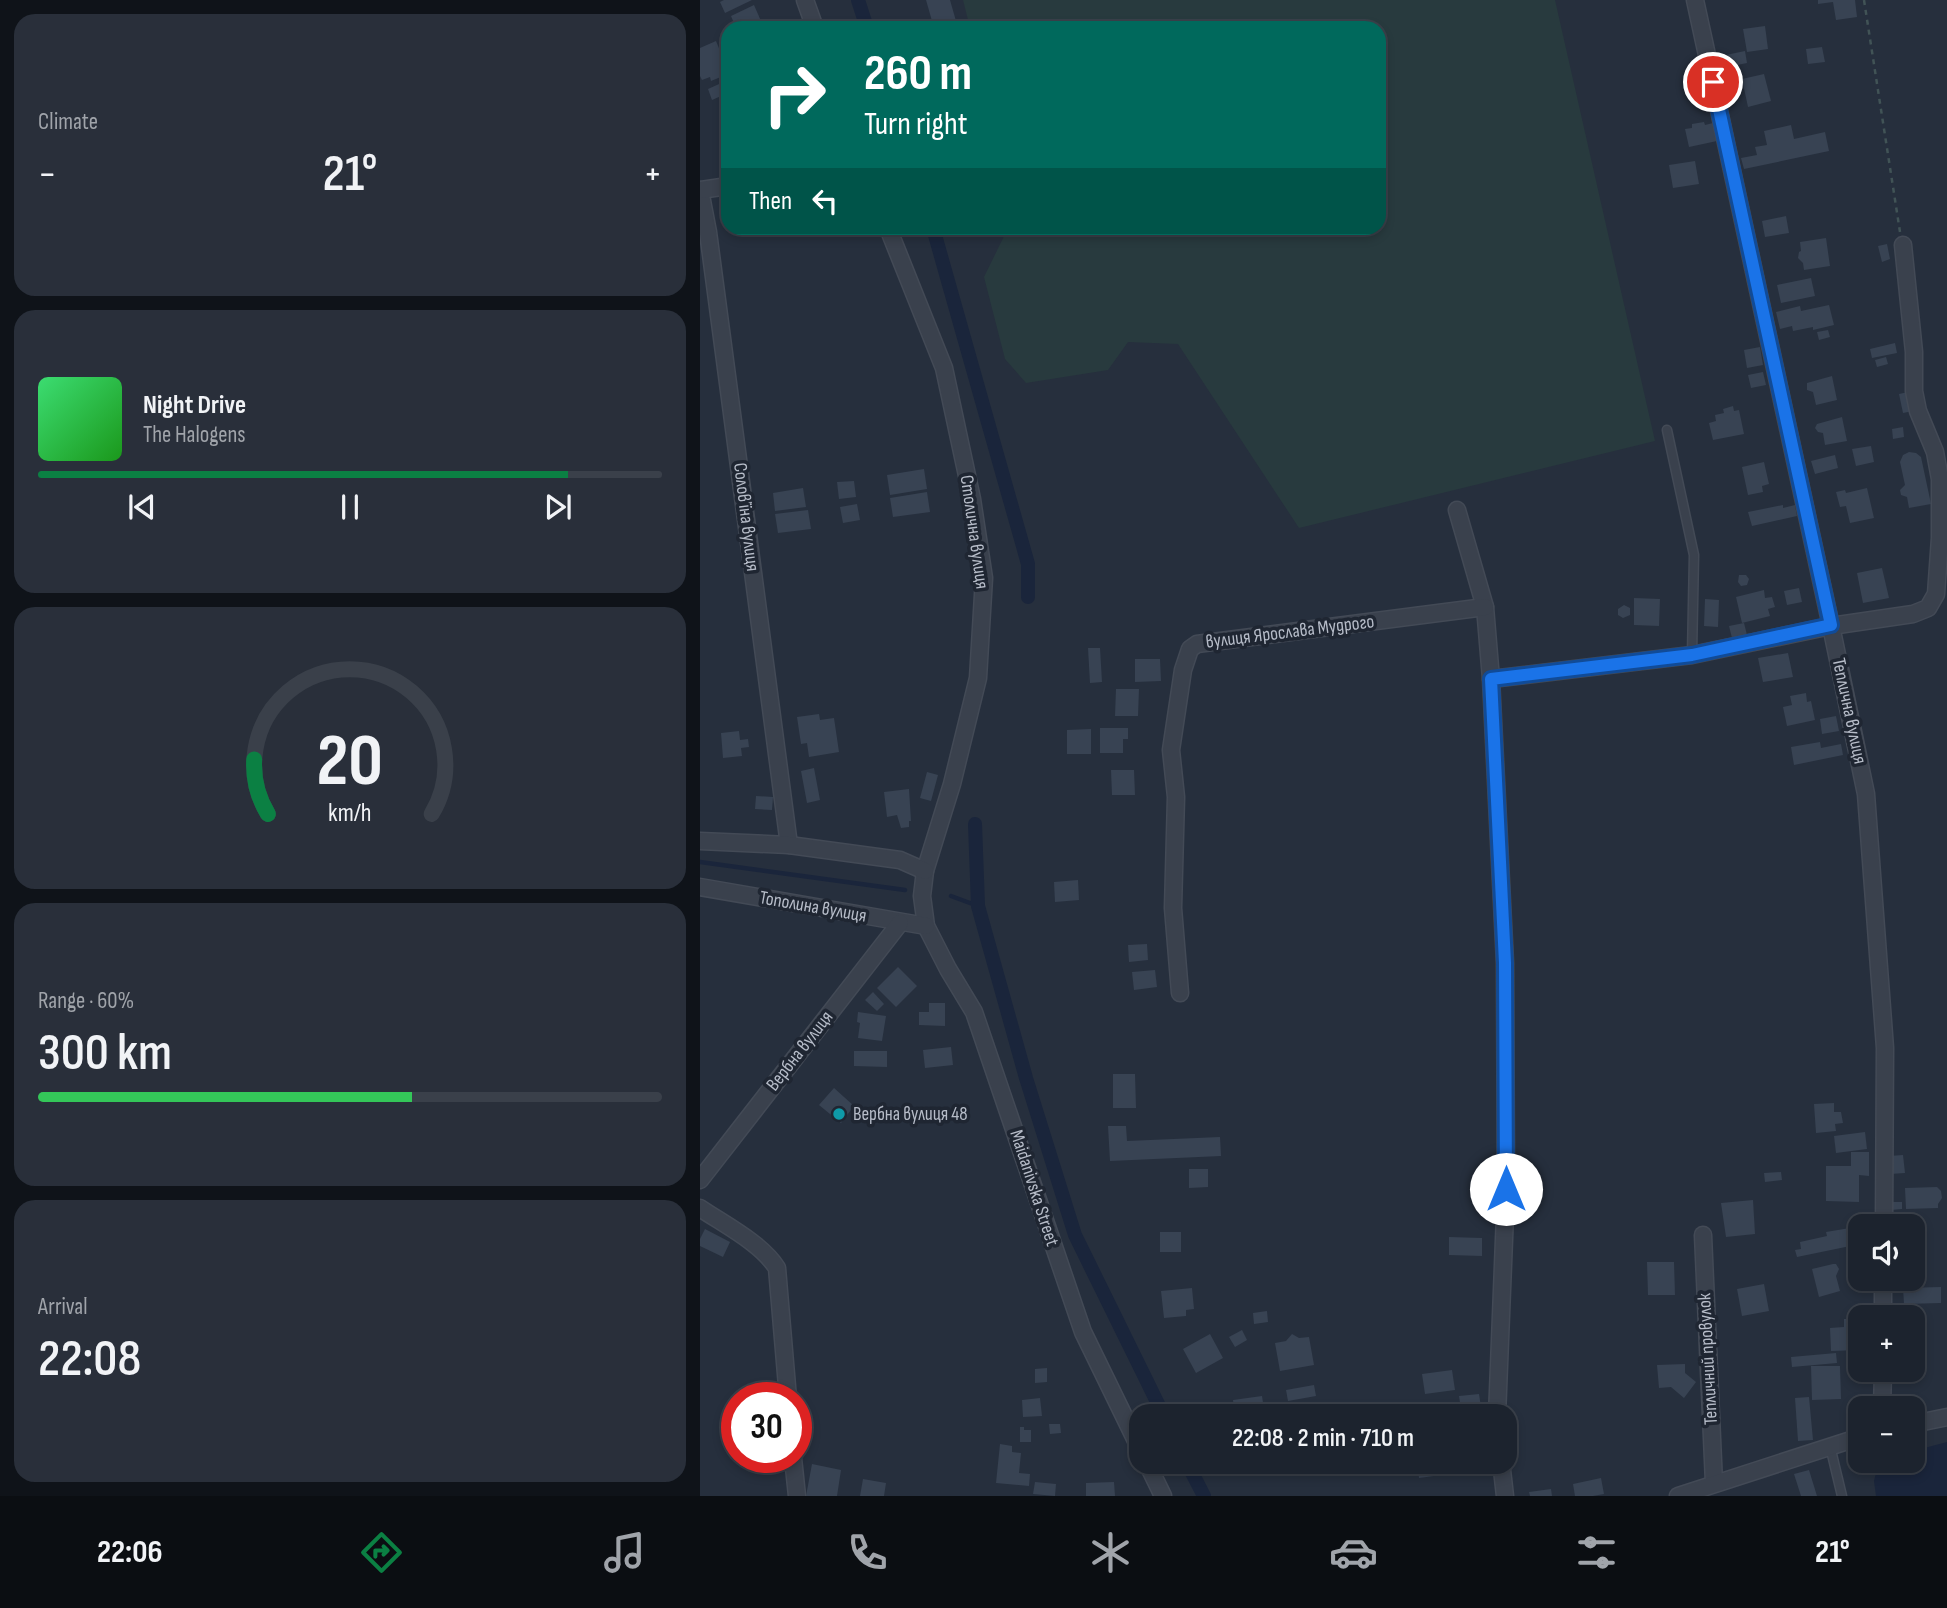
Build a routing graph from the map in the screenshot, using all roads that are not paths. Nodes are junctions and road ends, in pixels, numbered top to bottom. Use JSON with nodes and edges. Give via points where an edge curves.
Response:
{"nodes":[{"id":1,"x":805,"y":0,"type":"edge"},
{"id":2,"x":1695,"y":0,"type":"edge"},
{"id":3,"x":812,"y":21,"type":"edge"},
{"id":4,"x":721,"y":187,"type":"edge"},
{"id":5,"x":700,"y":190,"type":"edge"},
{"id":6,"x":891,"y":235,"type":"edge"},
{"id":7,"x":1903,"y":245,"type":"road end"},
{"id":8,"x":1667,"y":430,"type":"dead end"},
{"id":9,"x":1457,"y":510,"type":"dead end"},
{"id":10,"x":1485,"y":607,"type":"junction"},
{"id":11,"x":1831,"y":625,"type":"junction"},
{"id":12,"x":1692,"y":655,"type":"junction"},
{"id":13,"x":1491,"y":679,"type":"junction"},
{"id":14,"x":700,"y":841,"type":"edge"},
{"id":15,"x":789,"y":845,"type":"junction"},
{"id":16,"x":925,"y":871,"type":"junction"},
{"id":17,"x":700,"y":887,"type":"edge"},
{"id":18,"x":900,"y":923,"type":"junction"},
{"id":19,"x":926,"y":926,"type":"junction"},
{"id":20,"x":1180,"y":993,"type":"dead end"},
{"id":21,"x":700,"y":1180,"type":"edge"},
{"id":22,"x":700,"y":1208,"type":"edge"},
{"id":23,"x":1884,"y":1214,"type":"edge"},
{"id":24,"x":1703,"y":1235,"type":"dead end"},
{"id":25,"x":787,"y":1382,"type":"edge"},
{"id":26,"x":1497,"y":1404,"type":"edge"},
{"id":27,"x":1947,"y":1417,"type":"edge"},
{"id":28,"x":1925,"y":1422,"type":"edge"},
{"id":29,"x":1129,"y":1426,"type":"edge"},
{"id":30,"x":1848,"y":1441,"type":"edge"},
{"id":31,"x":1830,"y":1446,"type":"junction"},
{"id":32,"x":795,"y":1473,"type":"edge"},
{"id":33,"x":1152,"y":1474,"type":"edge"},
{"id":34,"x":1502,"y":1474,"type":"edge"},
{"id":35,"x":1714,"y":1483,"type":"junction"},
{"id":36,"x":1699,"y":1493,"type":"edge"},
{"id":37,"x":1161,"y":1494,"type":"edge"},
{"id":38,"x":797,"y":1496,"type":"edge"},
{"id":39,"x":1505,"y":1496,"type":"edge"},
{"id":40,"x":1678,"y":1496,"type":"edge"},
{"id":41,"x":1842,"y":1496,"type":"edge"}],
"edges":[{"from":1,"to":3,"type":"street"},
{"from":2,"to":11,"type":"street","name":"Теплична вулиця"},
{"from":4,"to":5,"type":"street"},
{"from":5,"to":15,"type":"street","name":"Соловʼїна вулиця"},
{"from":6,"to":16,"type":"street","name":"Столична вулиця","via":[[944,368],[984,578],[978,678]]},
{"from":7,"to":11,"type":"street","via":[[1914,391],[1940,479],[1936,594],[1928,608],[1913,614]]},
{"from":8,"to":12,"type":"lane","via":[[1694,555]]},
{"from":9,"to":10,"type":"street"},
{"from":10,"to":13,"type":"street"},
{"from":10,"to":20,"type":"street","name":"вулиця Ярослава Мудрого","via":[[1197,644],[1190,649],[1171,750],[1177,797],[1174,908]]},
{"from":11,"to":12,"type":"street"},
{"from":11,"to":23,"type":"street","name":"Теплична вулиця","via":[[1866,793],[1885,1048]]},
{"from":12,"to":13,"type":"street"},
{"from":13,"to":26,"type":"street","via":[[1506,1069]]},
{"from":14,"to":15,"type":"street"},
{"from":15,"to":16,"type":"street","via":[[900,860]]},
{"from":16,"to":19,"type":"street","name":"Столична вулиця"},
{"from":17,"to":18,"type":"street","name":"Тополина вулиця"},
{"from":18,"to":19,"type":"street","name":"Тополина вулиця"},
{"from":18,"to":21,"type":"street","name":"Вербна вулиця"},
{"from":19,"to":29,"type":"street","name":"Maidanivska Street","via":[[974,1012],[1083,1332]]},
{"from":22,"to":25,"type":"street","via":[[771,1258],[777,1268]]},
{"from":24,"to":35,"type":"street","name":"Тепличний провулок"},
{"from":27,"to":28,"type":"street"},
{"from":30,"to":31,"type":"street"},
{"from":31,"to":35,"type":"street"},
{"from":31,"to":41,"type":"lane"},
{"from":32,"to":38,"type":"street"},
{"from":33,"to":37,"type":"street"},
{"from":34,"to":39,"type":"street"},
{"from":35,"to":36,"type":"street"},
{"from":36,"to":40,"type":"street"}]}
